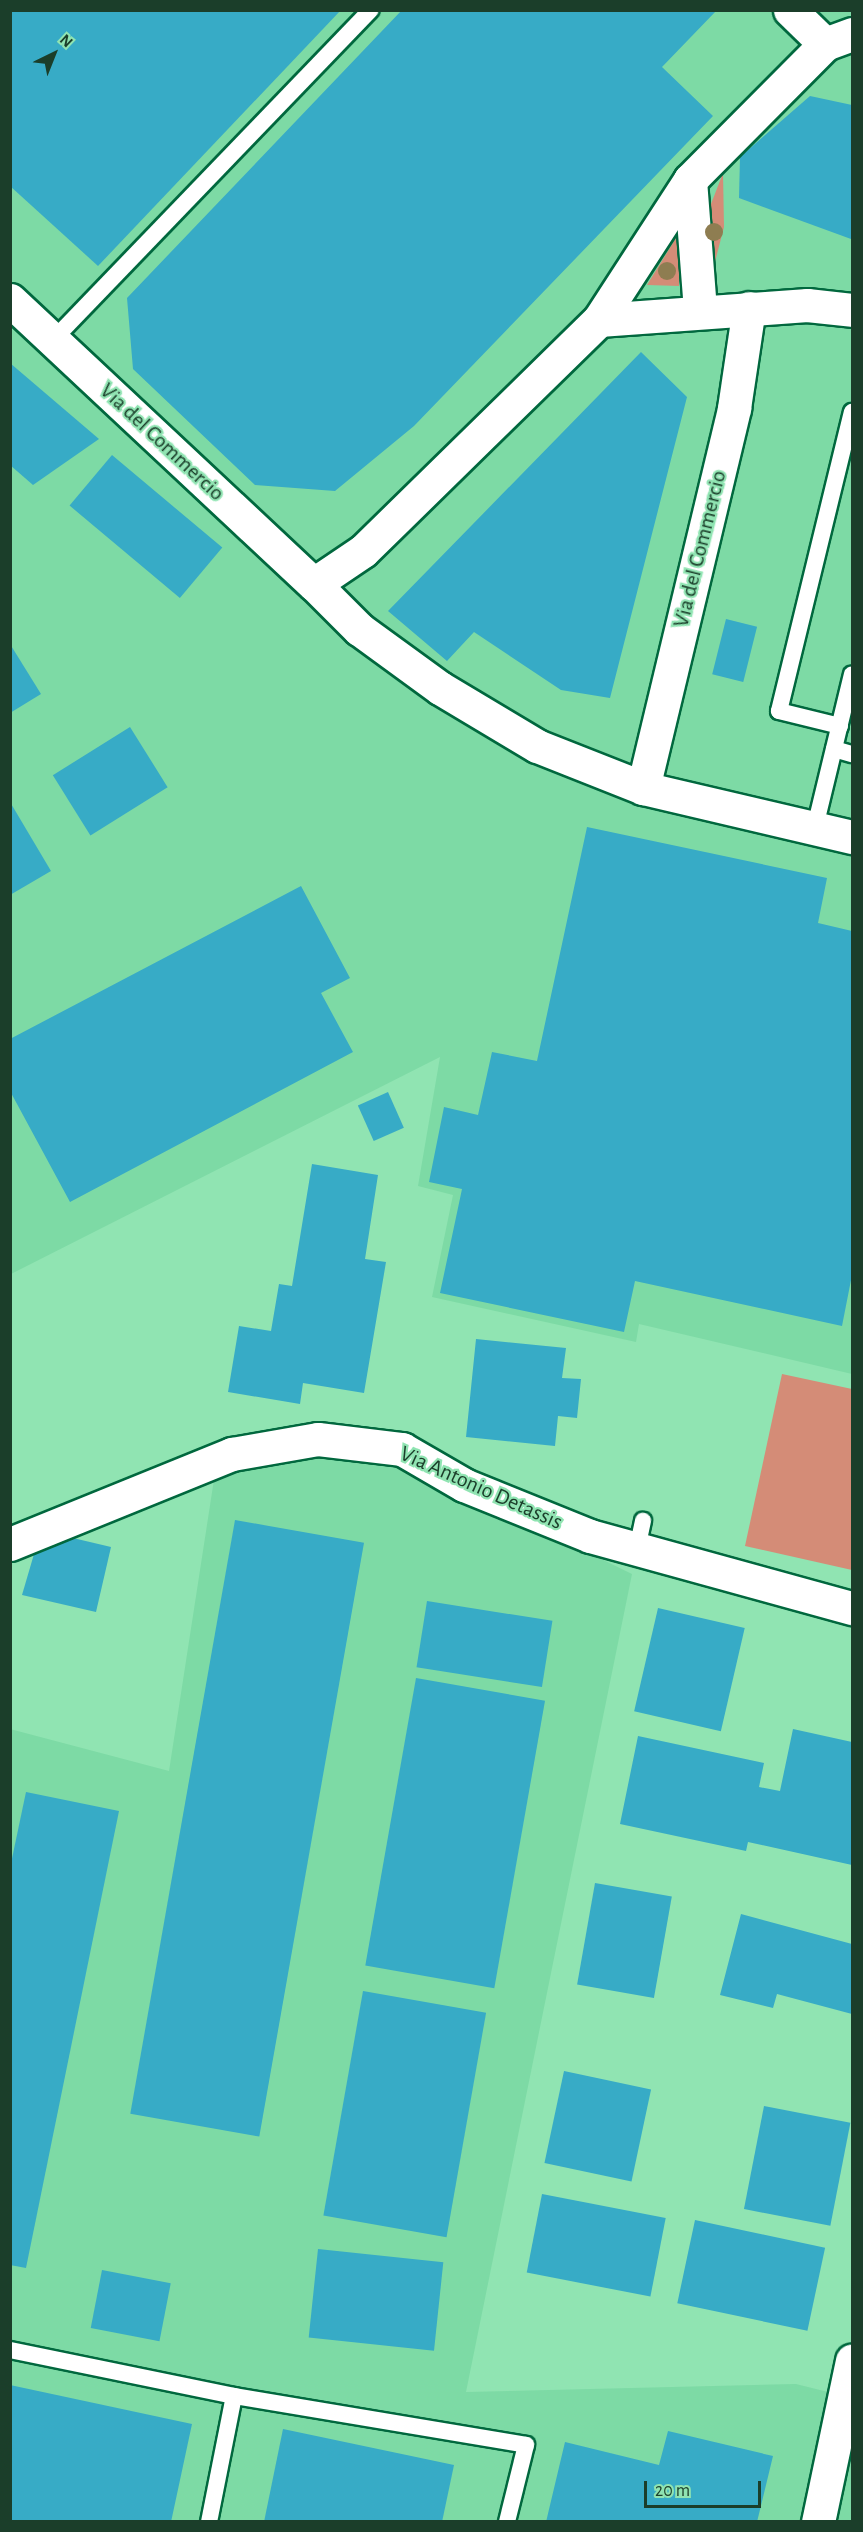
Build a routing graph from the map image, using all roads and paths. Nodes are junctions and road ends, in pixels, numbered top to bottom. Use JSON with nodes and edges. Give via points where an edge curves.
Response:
{"nodes":[{"id":1,"x":370,"y":10,"type":"edge"},
{"id":2,"x":789,"y":10,"type":"edge"},
{"id":3,"x":838,"y":39,"type":"edge"},
{"id":4,"x":690,"y":180,"type":"junction"},
{"id":5,"x":10,"y":300,"type":"edge"},
{"id":6,"x":749,"y":308,"type":"junction"},
{"id":7,"x":700,"y":309,"type":"junction"},
{"id":8,"x":852,"y":310,"type":"edge"},
{"id":9,"x":598,"y":320,"type":"junction"},
{"id":10,"x":53,"y":340,"type":"junction"},
{"id":11,"x":852,"y":412,"type":"edge"},
{"id":12,"x":314,"y":584,"type":"junction"},
{"id":13,"x":852,"y":674,"type":"edge"},
{"id":14,"x":840,"y":726,"type":"junction"},
{"id":15,"x":834,"y":749,"type":"junction"},
{"id":16,"x":852,"y":754,"type":"edge"},
{"id":17,"x":643,"y":788,"type":"junction"},
{"id":18,"x":815,"y":827,"type":"junction"},
{"id":19,"x":852,"y":837,"type":"edge"},
{"id":20,"x":10,"y":1544,"type":"edge"},
{"id":21,"x":852,"y":1608,"type":"edge"},
{"id":22,"x":10,"y":2350,"type":"edge"},
{"id":23,"x":852,"y":2361,"type":"edge"},
{"id":24,"x":234,"y":2396,"type":"junction"},
{"id":25,"x":209,"y":2522,"type":"edge"},
{"id":26,"x":507,"y":2522,"type":"edge"},
{"id":27,"x":818,"y":2522,"type":"edge"}],
"edges":[{"from":1,"to":10,"type":"lane"},
{"from":2,"to":3,"type":"street"},
{"from":3,"to":4,"type":"street"},
{"from":4,"to":7,"type":"street"},
{"from":4,"to":9,"type":"street"},
{"from":5,"to":10,"type":"street","name":"Via del Commercio"},
{"from":6,"to":7,"type":"street"},
{"from":6,"to":8,"type":"street","via":[[807,305]]},
{"from":6,"to":17,"type":"street","name":"Via del Commercio","via":[[734,408]]},
{"from":7,"to":9,"type":"street"},
{"from":9,"to":12,"type":"street","via":[[363,551]]},
{"from":10,"to":12,"type":"street","name":"Via del Commercio"},
{"from":11,"to":14,"type":"lane","via":[[779,711]]},
{"from":12,"to":17,"type":"street","name":"Via del Commercio","via":[[359,629],[440,688],[537,746]]},
{"from":13,"to":14,"type":"lane"},
{"from":14,"to":15,"type":"lane"},
{"from":15,"to":16,"type":"lane"},
{"from":15,"to":18,"type":"lane"},
{"from":17,"to":18,"type":"street","name":"Via del Commercio"},
{"from":18,"to":19,"type":"street","name":"Via del Commercio"},
{"from":20,"to":21,"type":"street","name":"Via Antonio Detassis","via":[[232,1454],[318,1440],[402,1449],[464,1485],[590,1536],[640,1535]]},
{"from":22,"to":24,"type":"lane"},
{"from":23,"to":27,"type":"street"},
{"from":24,"to":25,"type":"lane"},
{"from":24,"to":26,"type":"lane","via":[[526,2445]]}]}
